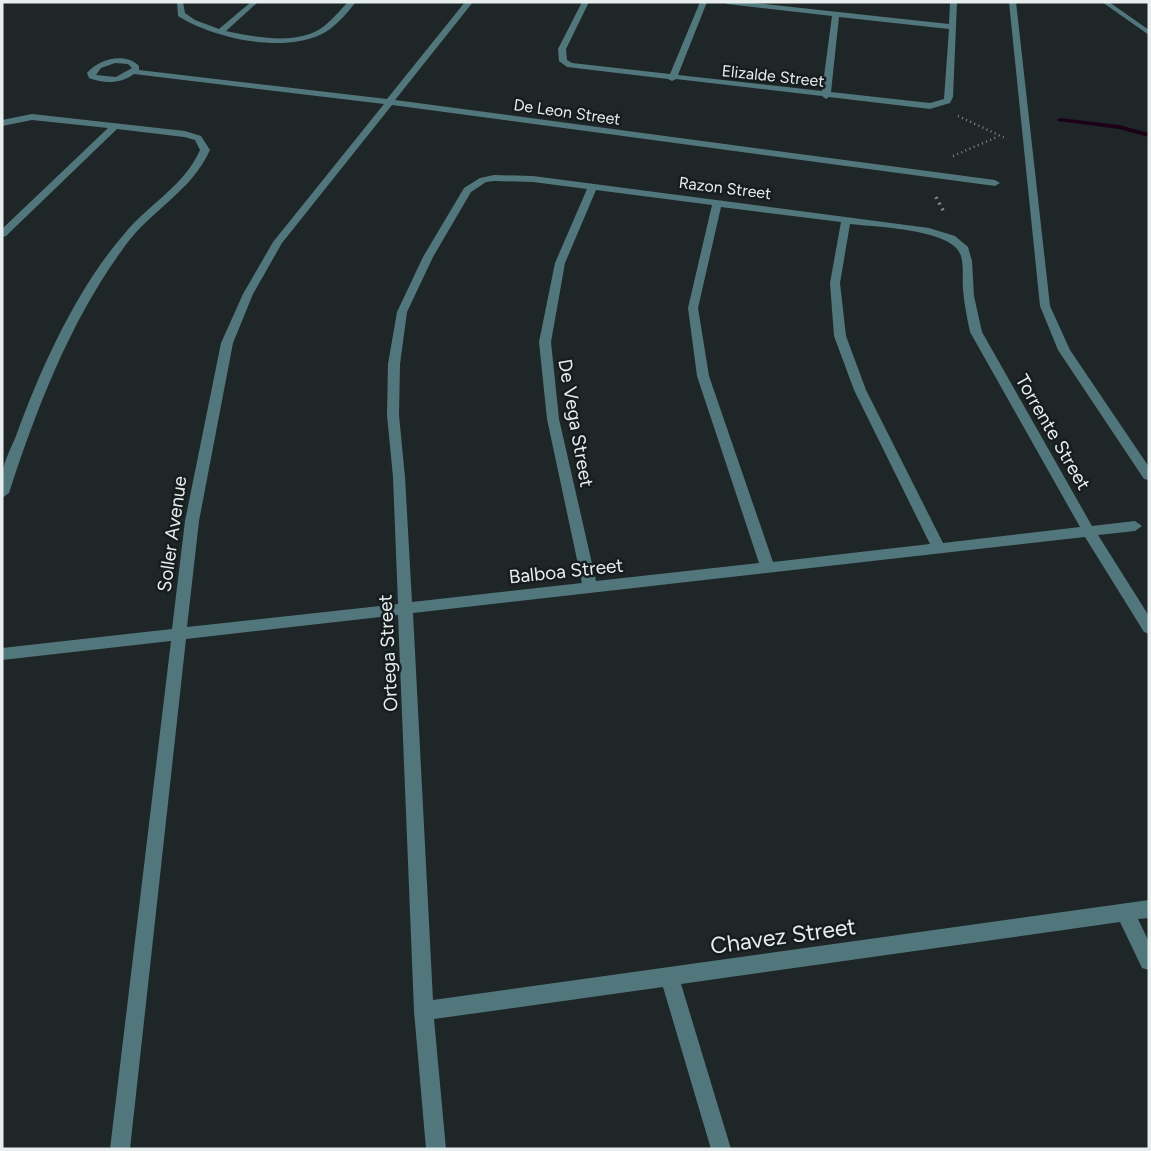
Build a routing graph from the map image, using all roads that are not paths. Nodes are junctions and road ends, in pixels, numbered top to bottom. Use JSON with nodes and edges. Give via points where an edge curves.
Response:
{"nodes":[{"id":1,"x":180,"y":2,"type":"edge"},
{"id":2,"x":255,"y":2,"type":"edge"},
{"id":3,"x":352,"y":2,"type":"edge"},
{"id":4,"x":469,"y":2,"type":"edge"},
{"id":5,"x":586,"y":2,"type":"edge"},
{"id":6,"x":705,"y":2,"type":"edge"},
{"id":7,"x":727,"y":2,"type":"edge"},
{"id":8,"x":954,"y":2,"type":"edge"},
{"id":9,"x":1012,"y":2,"type":"edge"},
{"id":10,"x":1105,"y":2,"type":"edge"},
{"id":11,"x":771,"y":4,"type":"edge"},
{"id":12,"x":836,"y":14,"type":"junction"},
{"id":13,"x":953,"y":27,"type":"junction"},
{"id":14,"x":219,"y":33,"type":"junction"},
{"id":15,"x":1149,"y":33,"type":"edge"},
{"id":16,"x":134,"y":72,"type":"junction"},
{"id":17,"x":672,"y":79,"type":"junction"},
{"id":18,"x":826,"y":96,"type":"junction"},
{"id":19,"x":390,"y":102,"type":"junction"},
{"id":20,"x":2,"y":123,"type":"edge"},
{"id":21,"x":115,"y":126,"type":"junction"},
{"id":22,"x":483,"y":180,"type":"joint"},
{"id":23,"x":995,"y":183,"type":"dead end"},
{"id":24,"x":593,"y":187,"type":"junction"},
{"id":25,"x":717,"y":203,"type":"junction"},
{"id":26,"x":846,"y":220,"type":"junction"},
{"id":27,"x":2,"y":234,"type":"edge"},
{"id":28,"x":960,"y":244,"type":"joint"},
{"id":29,"x":1149,"y":476,"type":"edge"},
{"id":30,"x":2,"y":493,"type":"edge"},
{"id":31,"x":1135,"y":526,"type":"dead end"},
{"id":32,"x":1089,"y":532,"type":"junction"},
{"id":33,"x":939,"y":548,"type":"junction"},
{"id":34,"x":768,"y":568,"type":"junction"},
{"id":35,"x":590,"y":588,"type":"junction"},
{"id":36,"x":406,"y":608,"type":"junction"},
{"id":37,"x":1149,"y":628,"type":"edge"},
{"id":38,"x":178,"y":634,"type":"junction"},
{"id":39,"x":2,"y":654,"type":"edge"},
{"id":40,"x":1149,"y":909,"type":"edge"},
{"id":41,"x":1125,"y":912,"type":"junction"},
{"id":42,"x":1149,"y":961,"type":"edge"},
{"id":43,"x":669,"y":977,"type":"junction"},
{"id":44,"x":424,"y":1011,"type":"junction"},
{"id":45,"x":120,"y":1149,"type":"edge"},
{"id":46,"x":436,"y":1149,"type":"edge"},
{"id":47,"x":721,"y":1149,"type":"edge"}],
"edges":[{"from":1,"to":14,"type":"street","via":[[181,15],[187,20]]},
{"from":2,"to":14,"type":"street"},
{"from":3,"to":14,"type":"street","via":[[313,36],[282,39]]},
{"from":4,"to":19,"type":"street","name":"Soller Avenue"},
{"from":5,"to":17,"type":"street","name":"Elizalde Street","via":[[562,48],[564,61],[583,69]]},
{"from":6,"to":17,"type":"street"},
{"from":7,"to":11,"type":"street"},
{"from":8,"to":13,"type":"street"},
{"from":9,"to":29,"type":"street","via":[[1045,306],[1064,350]]},
{"from":10,"to":15,"type":"street"},
{"from":11,"to":12,"type":"street"},
{"from":12,"to":13,"type":"street"},
{"from":12,"to":18,"type":"street"},
{"from":13,"to":18,"type":"street","name":"Elizalde Street","via":[[949,97],[940,104]]},
{"from":16,"to":16,"type":"street","via":[[135,65],[115,61],[98,65],[91,73],[104,80]]},
{"from":16,"to":19,"type":"street","name":"De Leon Street"},
{"from":17,"to":18,"type":"street","name":"Elizalde Street"},
{"from":19,"to":23,"type":"street","name":"De Leon Street"},
{"from":19,"to":38,"type":"street","name":"Soller Avenue","via":[[278,242],[227,343],[192,521]]},
{"from":20,"to":21,"type":"street","via":[[49,118]]},
{"from":21,"to":27,"type":"street"},
{"from":21,"to":30,"type":"street","via":[[198,138],[204,144],[203,158],[122,242],[63,336]]},
{"from":22,"to":24,"type":"street","name":"Razon Street","via":[[514,178]]},
{"from":22,"to":36,"type":"street","name":"Ortega Street","via":[[467,190],[402,312],[393,415]]},
{"from":24,"to":25,"type":"street","name":"Razon Street"},
{"from":24,"to":35,"type":"street","name":"De Vega Street","via":[[560,263],[545,342],[553,419]]},
{"from":25,"to":26,"type":"street","name":"Razon Street"},
{"from":25,"to":34,"type":"street","via":[[693,308],[703,376]]},
{"from":26,"to":28,"type":"street","name":"Razon Street","via":[[929,231]]},
{"from":26,"to":33,"type":"street","via":[[835,283],[840,336],[860,390]]},
{"from":28,"to":32,"type":"street","name":"Torrente Street","via":[[970,260],[970,303],[976,332]]},
{"from":31,"to":32,"type":"street","name":"Balboa Street"},
{"from":32,"to":33,"type":"street","name":"Balboa Street"},
{"from":32,"to":37,"type":"street","name":"Torrente Street"},
{"from":33,"to":34,"type":"street","name":"Balboa Street"},
{"from":34,"to":35,"type":"street","name":"Balboa Street"},
{"from":35,"to":36,"type":"street","name":"Balboa Street"},
{"from":36,"to":38,"type":"street","name":"Balboa Street"},
{"from":36,"to":44,"type":"street","name":"Ortega Street"},
{"from":38,"to":39,"type":"street","name":"Balboa Street"},
{"from":38,"to":45,"type":"street","name":"Soller Avenue"},
{"from":40,"to":41,"type":"street","name":"Chavez Street"},
{"from":41,"to":42,"type":"street"},
{"from":41,"to":43,"type":"street","name":"Chavez Street"},
{"from":43,"to":44,"type":"street","name":"Chavez Street"},
{"from":43,"to":47,"type":"street"},
{"from":44,"to":46,"type":"street","name":"Ortega Street"}]}
